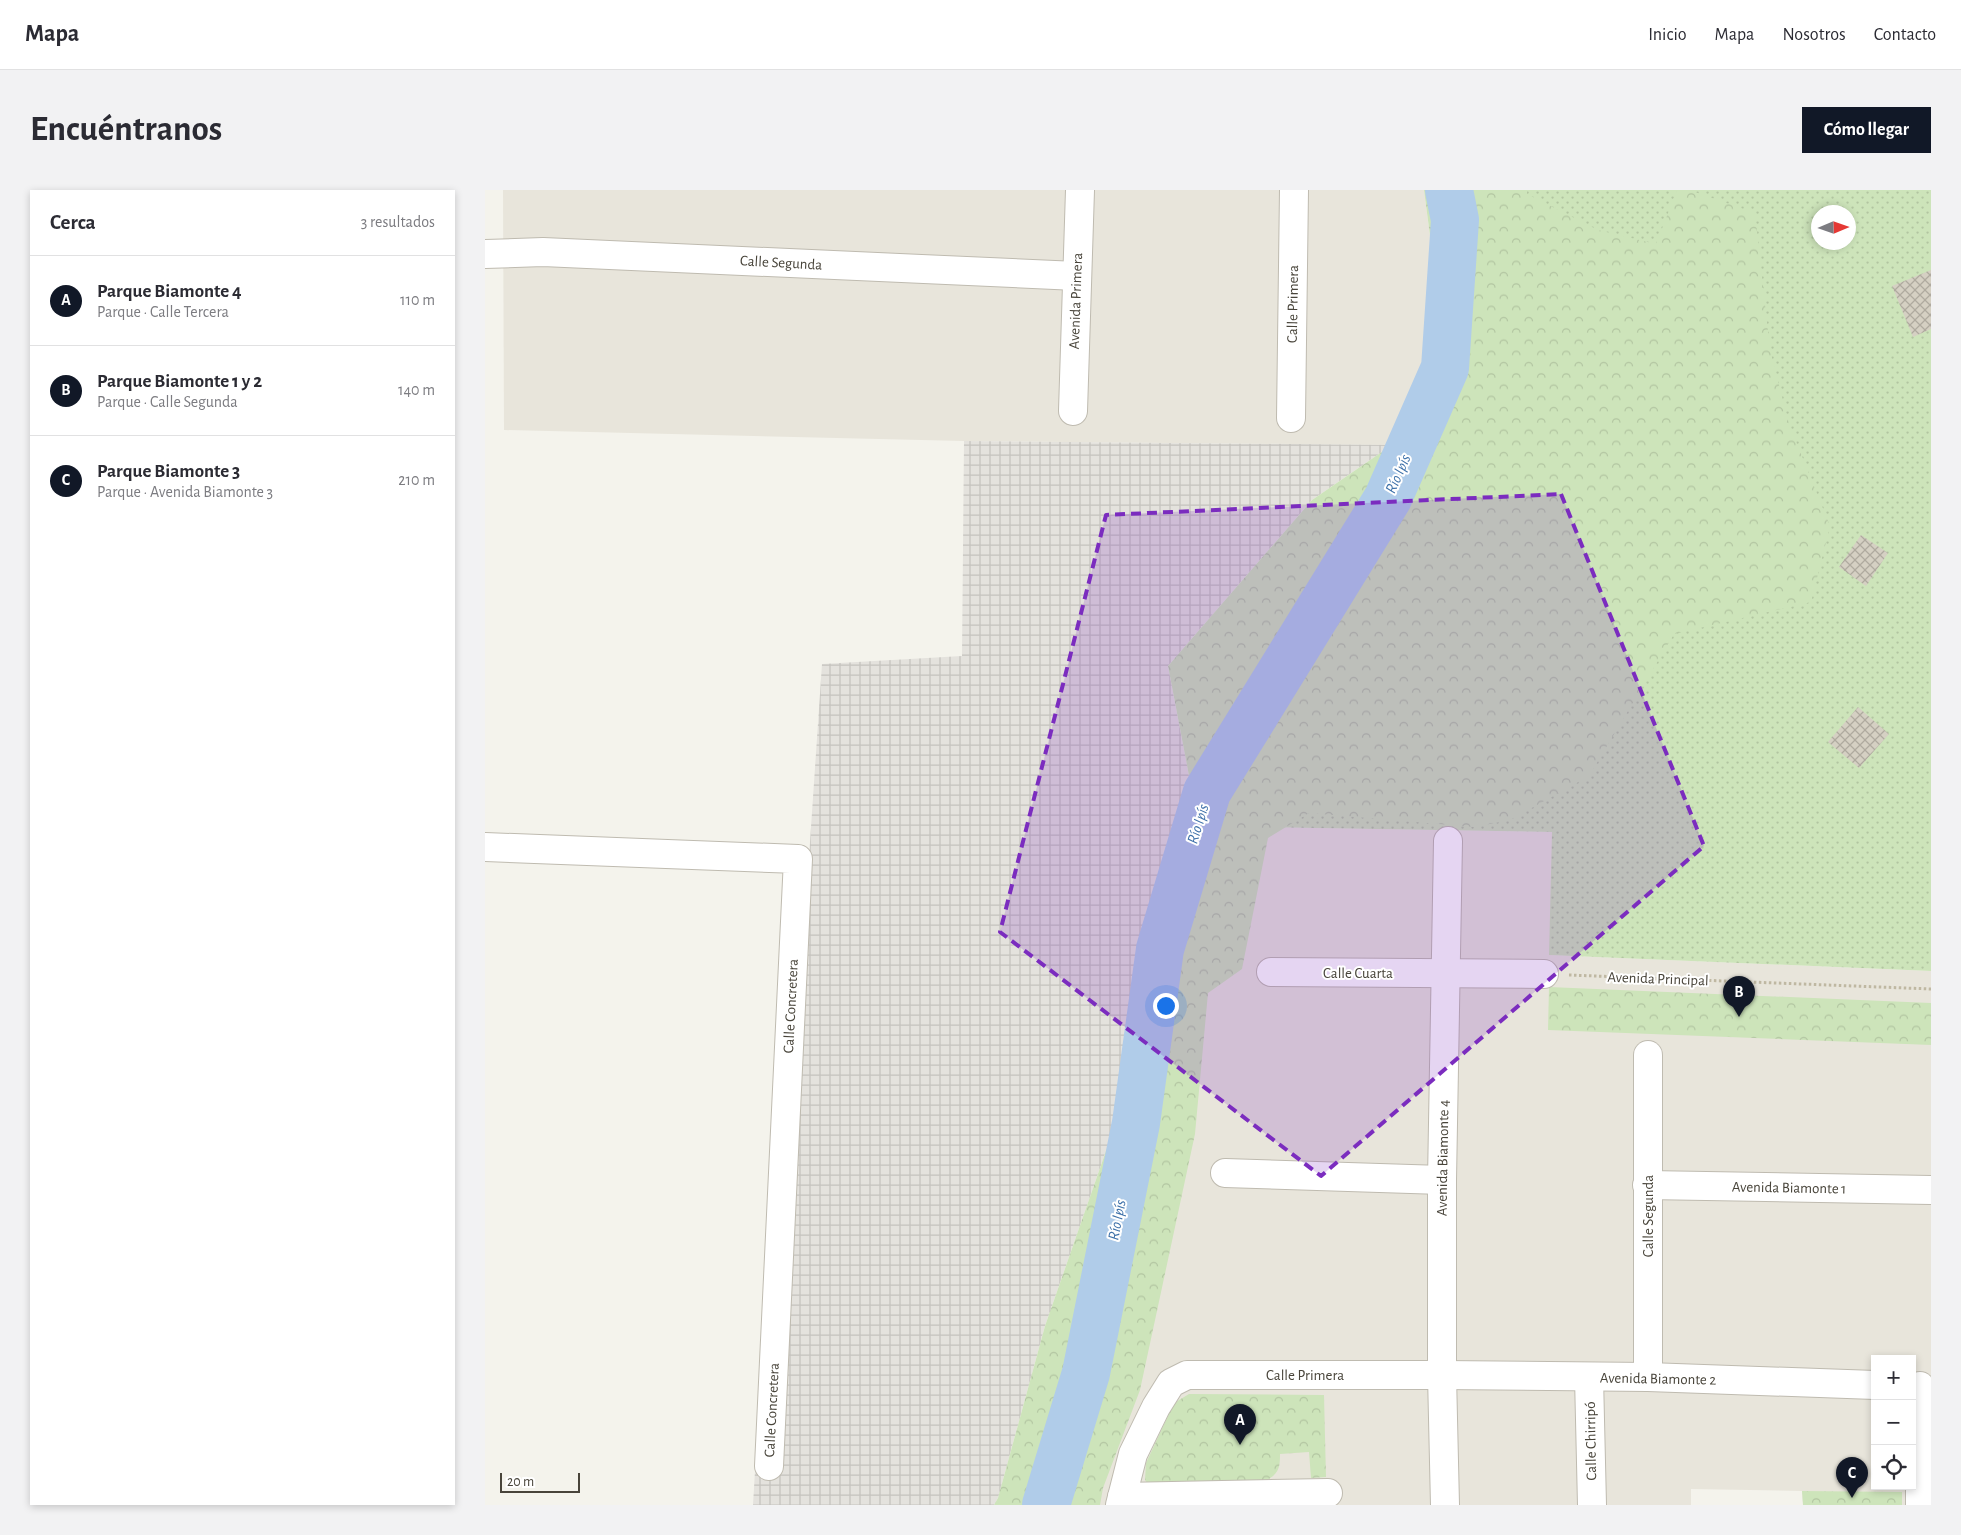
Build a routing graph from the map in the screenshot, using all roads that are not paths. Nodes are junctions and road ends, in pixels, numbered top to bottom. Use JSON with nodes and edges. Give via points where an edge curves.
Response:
{"nodes":[{"id":1,"x":1080,"y":190,"type":"edge"},
{"id":2,"x":1294,"y":190,"type":"edge"},
{"id":3,"x":485,"y":254,"type":"edge"},
{"id":4,"x":1077,"y":276,"type":"junction"},
{"id":5,"x":1073,"y":411,"type":"dead end"},
{"id":6,"x":1291,"y":418,"type":"dead end"},
{"id":7,"x":1448,"y":841,"type":"dead end"},
{"id":8,"x":485,"y":847,"type":"edge"},
{"id":9,"x":1271,"y":972,"type":"dead end"},
{"id":10,"x":1445,"y":973,"type":"junction"},
{"id":11,"x":1544,"y":974,"type":"road end"},
{"id":12,"x":1648,"y":1056,"type":"dead end"},
{"id":13,"x":1225,"y":1173,"type":"dead end"},
{"id":14,"x":1442,"y":1180,"type":"junction"},
{"id":15,"x":1647,"y":1186,"type":"junction"},
{"id":16,"x":1931,"y":1190,"type":"edge"},
{"id":17,"x":1442,"y":1375,"type":"junction"},
{"id":18,"x":1589,"y":1377,"type":"junction"},
{"id":19,"x":1648,"y":1377,"type":"junction"},
{"id":20,"x":1871,"y":1385,"type":"edge"},
{"id":21,"x":1921,"y":1386,"type":"edge"},
{"id":22,"x":769,"y":1466,"type":"dead end"},
{"id":23,"x":1327,"y":1493,"type":"dead end"},
{"id":24,"x":1121,"y":1501,"type":"edge"},
{"id":25,"x":1445,"y":1505,"type":"edge"},
{"id":26,"x":1592,"y":1505,"type":"edge"},
{"id":27,"x":1920,"y":1505,"type":"edge"}],
"edges":[{"from":1,"to":4,"type":"street","name":"Avenida Primera"},
{"from":2,"to":6,"type":"street","name":"Calle Primera"},
{"from":3,"to":4,"type":"street","name":"Calle Segunda","via":[[543,252]]},
{"from":4,"to":5,"type":"street","name":"Avenida Primera"},
{"from":7,"to":10,"type":"street","name":"Avenida Biamonte 4"},
{"from":8,"to":22,"type":"street","name":"Calle Concretera","via":[[798,859]]},
{"from":9,"to":10,"type":"street","name":"Calle Cuarta"},
{"from":10,"to":11,"type":"street"},
{"from":10,"to":14,"type":"street","name":"Avenida Biamonte 4"},
{"from":12,"to":15,"type":"street","name":"Calle Segunda"},
{"from":13,"to":14,"type":"street"},
{"from":14,"to":17,"type":"street","name":"Avenida Biamonte 4"},
{"from":15,"to":16,"type":"street","name":"Avenida Biamonte 1"},
{"from":15,"to":19,"type":"street","name":"Calle Segunda"},
{"from":17,"to":18,"type":"street","name":"Avenida Biamonte 2"},
{"from":17,"to":24,"type":"street","name":"Calle Primera","via":[[1187,1375],[1171,1383],[1156,1406],[1133,1454]]},
{"from":17,"to":25,"type":"street","name":"Avenida Biamonte 4"},
{"from":18,"to":19,"type":"street","name":"Avenida Biamonte 2"},
{"from":18,"to":26,"type":"street","name":"Calle Chirripó"},
{"from":19,"to":20,"type":"street","name":"Avenida Biamonte 2"},
{"from":21,"to":27,"type":"street"},
{"from":23,"to":24,"type":"street"}]}
